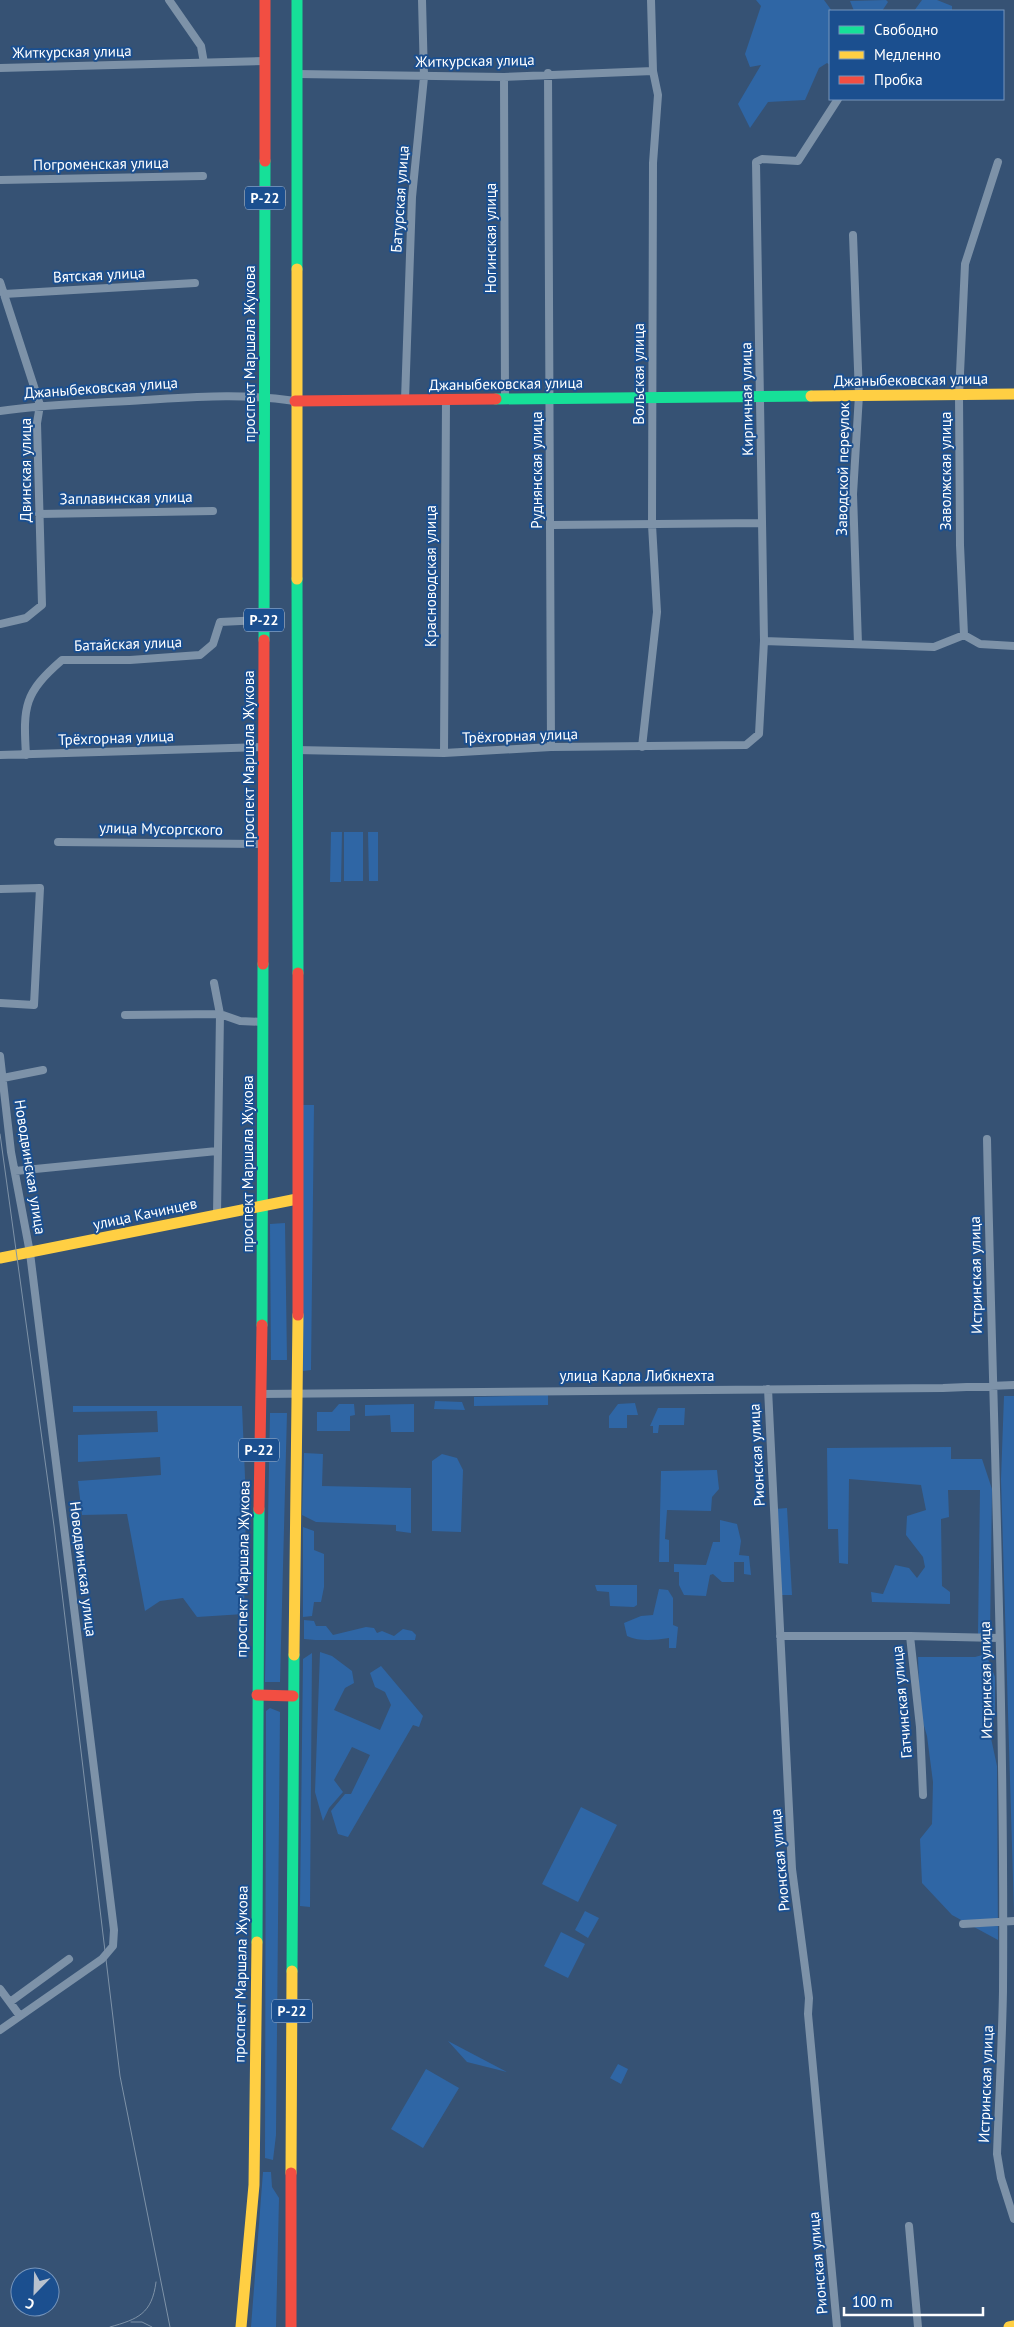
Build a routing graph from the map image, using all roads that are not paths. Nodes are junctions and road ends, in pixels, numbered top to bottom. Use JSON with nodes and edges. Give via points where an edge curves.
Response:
{"nodes":[{"id":1,"x":169,"y":0,"type":"edge"},
{"id":2,"x":265,"y":0,"type":"edge"},
{"id":3,"x":297,"y":0,"type":"edge"},
{"id":4,"x":422,"y":0,"type":"edge"},
{"id":5,"x":651,"y":0,"type":"edge"},
{"id":6,"x":265,"y":61,"type":"junction"},
{"id":7,"x":204,"y":63,"type":"junction"},
{"id":8,"x":0,"y":68,"type":"edge"},
{"id":9,"x":653,"y":71,"type":"junction"},
{"id":10,"x":548,"y":73,"type":"junction"},
{"id":11,"x":297,"y":74,"type":"junction"},
{"id":12,"x":424,"y":77,"type":"junction"},
{"id":13,"x":504,"y":77,"type":"junction"},
{"id":14,"x":837,"y":100,"type":"edge"},
{"id":15,"x":998,"y":162,"type":"dead end"},
{"id":16,"x":203,"y":176,"type":"dead end"},
{"id":17,"x":0,"y":180,"type":"edge"},
{"id":18,"x":853,"y":235,"type":"dead end"},
{"id":19,"x":0,"y":282,"type":"edge"},
{"id":20,"x":195,"y":283,"type":"dead end"},
{"id":21,"x":4,"y":294,"type":"junction"},
{"id":22,"x":1014,"y":394,"type":"edge"},
{"id":23,"x":959,"y":395,"type":"junction"},
{"id":24,"x":265,"y":396,"type":"junction"},
{"id":25,"x":859,"y":396,"type":"junction"},
{"id":26,"x":550,"y":398,"type":"junction"},
{"id":27,"x":653,"y":398,"type":"junction"},
{"id":28,"x":761,"y":398,"type":"junction"},
{"id":29,"x":505,"y":399,"type":"junction"},
{"id":30,"x":405,"y":400,"type":"junction"},
{"id":31,"x":446,"y":400,"type":"junction"},
{"id":32,"x":295,"y":401,"type":"junction"},
{"id":33,"x":40,"y":405,"type":"junction"},
{"id":34,"x":0,"y":411,"type":"edge"},
{"id":35,"x":213,"y":511,"type":"dead end"},
{"id":36,"x":39,"y":514,"type":"junction"},
{"id":37,"x":762,"y":523,"type":"junction"},
{"id":38,"x":552,"y":525,"type":"junction"},
{"id":39,"x":652,"y":525,"type":"junction"},
{"id":40,"x":264,"y":620,"type":"junction"},
{"id":41,"x":0,"y":624,"type":"edge"},
{"id":42,"x":964,"y":636,"type":"junction"},
{"id":43,"x":764,"y":641,"type":"junction"},
{"id":44,"x":858,"y":644,"type":"junction"},
{"id":45,"x":1014,"y":646,"type":"edge"},
{"id":46,"x":746,"y":746,"type":"joint"},
{"id":47,"x":264,"y":747,"type":"junction"},
{"id":48,"x":551,"y":747,"type":"junction"},
{"id":49,"x":642,"y":747,"type":"junction"},
{"id":50,"x":296,"y":750,"type":"junction"},
{"id":51,"x":444,"y":752,"type":"junction"},
{"id":52,"x":0,"y":755,"type":"edge"},
{"id":53,"x":26,"y":755,"type":"junction"},
{"id":54,"x":58,"y":842,"type":"dead end"},
{"id":55,"x":263,"y":844,"type":"junction"},
{"id":56,"x":0,"y":889,"type":"edge"},
{"id":57,"x":214,"y":982,"type":"dead end"},
{"id":58,"x":0,"y":1003,"type":"edge"},
{"id":59,"x":220,"y":1014,"type":"junction"},
{"id":60,"x":126,"y":1015,"type":"dead end"},
{"id":61,"x":263,"y":1022,"type":"junction"},
{"id":62,"x":0,"y":1056,"type":"edge"},
{"id":63,"x":43,"y":1070,"type":"dead end"},
{"id":64,"x":2,"y":1078,"type":"junction"},
{"id":65,"x":987,"y":1139,"type":"dead end"},
{"id":66,"x":217,"y":1151,"type":"junction"},
{"id":67,"x":15,"y":1171,"type":"junction"},
{"id":68,"x":297,"y":1199,"type":"junction"},
{"id":69,"x":263,"y":1205,"type":"junction"},
{"id":70,"x":217,"y":1215,"type":"junction"},
{"id":71,"x":30,"y":1253,"type":"junction"},
{"id":72,"x":0,"y":1258,"type":"edge"},
{"id":73,"x":1014,"y":1385,"type":"edge"},
{"id":74,"x":992,"y":1386,"type":"junction"},
{"id":75,"x":768,"y":1389,"type":"junction"},
{"id":76,"x":260,"y":1394,"type":"junction"},
{"id":77,"x":297,"y":1394,"type":"junction"},
{"id":78,"x":780,"y":1636,"type":"junction"},
{"id":79,"x":910,"y":1636,"type":"junction"},
{"id":80,"x":999,"y":1638,"type":"junction"},
{"id":81,"x":257,"y":1695,"type":"junction"},
{"id":82,"x":294,"y":1696,"type":"junction"},
{"id":83,"x":924,"y":1795,"type":"dead end"},
{"id":84,"x":1014,"y":1920,"type":"edge"},
{"id":85,"x":1003,"y":1921,"type":"junction"},
{"id":86,"x":963,"y":1924,"type":"dead end"},
{"id":87,"x":69,"y":1959,"type":"dead end"},
{"id":88,"x":0,"y":1989,"type":"edge"},
{"id":89,"x":10,"y":2002,"type":"junction"},
{"id":90,"x":20,"y":2016,"type":"junction"},
{"id":91,"x":0,"y":2030,"type":"edge"},
{"id":92,"x":1014,"y":2218,"type":"edge"},
{"id":93,"x":909,"y":2226,"type":"dead end"},
{"id":94,"x":1014,"y":2326,"type":"edge"},
{"id":95,"x":241,"y":2327,"type":"edge"},
{"id":96,"x":291,"y":2327,"type":"edge"},
{"id":97,"x":837,"y":2327,"type":"edge"},
{"id":98,"x":918,"y":2327,"type":"edge"},
{"id":99,"x":1009,"y":2327,"type":"edge"}],
"edges":[{"from":1,"to":7,"type":"street","via":[[200,46]]},
{"from":2,"to":6,"type":"main road","name":"проспект Маршала Жукова","number":"Р-22"},
{"from":3,"to":11,"type":"main road","number":"Р-22"},
{"from":4,"to":12,"type":"street","name":"Батурская улица"},
{"from":5,"to":9,"type":"street","name":"Вольская улица"},
{"from":6,"to":7,"type":"street","name":"Житкурская улица"},
{"from":6,"to":24,"type":"main road","name":"проспект Маршала Жукова","number":"Р-22"},
{"from":7,"to":8,"type":"street","name":"Житкурская улица"},
{"from":9,"to":10,"type":"street","name":"Житкурская улица"},
{"from":9,"to":27,"type":"street","name":"Вольская улица","via":[[658,95],[653,163]]},
{"from":10,"to":13,"type":"street","name":"Житкурская улица"},
{"from":10,"to":26,"type":"street","name":"Руднянская улица"},
{"from":11,"to":12,"type":"street","name":"Житкурская улица"},
{"from":11,"to":32,"type":"main road","number":"Р-22"},
{"from":12,"to":13,"type":"street","name":"Житкурская улица"},
{"from":12,"to":30,"type":"street","name":"Батурская улица","via":[[412,197]]},
{"from":13,"to":29,"type":"street","name":"Ногинская улица"},
{"from":14,"to":28,"type":"street","name":"Кирпичная улица","via":[[798,161],[762,159],[756,162]]},
{"from":15,"to":23,"type":"street","name":"Заволжская улица","via":[[965,264]]},
{"from":16,"to":17,"type":"street","name":"Погроменская улица"},
{"from":18,"to":25,"type":"street","name":"Заводской переулок"},
{"from":19,"to":21,"type":"street","name":"Двинская улица"},
{"from":20,"to":21,"type":"street","name":"Вятская улица"},
{"from":21,"to":33,"type":"street","name":"Двинская улица"},
{"from":22,"to":23,"type":"main road","name":"Джаныбековская улица"},
{"from":23,"to":25,"type":"main road","name":"Джаныбековская улица"},
{"from":23,"to":42,"type":"street","name":"Заволжская улица"},
{"from":24,"to":32,"type":"street","name":"Джаныбековская улица"},
{"from":24,"to":33,"type":"street","name":"Джаныбековская улица"},
{"from":24,"to":40,"type":"main road","name":"проспект Маршала Жукова","number":"Р-22"},
{"from":25,"to":28,"type":"main road","name":"Джаныбековская улица"},
{"from":25,"to":44,"type":"street","name":"Заводской переулок","via":[[854,494]]},
{"from":26,"to":27,"type":"main road","name":"Джаныбековская улица"},
{"from":26,"to":29,"type":"main road","name":"Джаныбековская улица"},
{"from":26,"to":38,"type":"street","name":"Руднянская улица"},
{"from":27,"to":28,"type":"main road","name":"Джаныбековская улица"},
{"from":27,"to":39,"type":"street","name":"Вольская улица"},
{"from":28,"to":37,"type":"street","name":"Кирпичная улица"},
{"from":29,"to":31,"type":"main road","name":"Джаныбековская улица"},
{"from":30,"to":31,"type":"main road","name":"Джаныбековская улица"},
{"from":30,"to":32,"type":"main road","name":"Джаныбековская улица"},
{"from":31,"to":51,"type":"street","name":"Красноводская улица"},
{"from":32,"to":50,"type":"main road","number":"Р-22"},
{"from":33,"to":34,"type":"street","name":"Джаныбековская улица"},
{"from":33,"to":36,"type":"street","name":"Двинская улица","via":[[37,423]]},
{"from":35,"to":36,"type":"street","name":"Заплавинская улица"},
{"from":36,"to":41,"type":"street","name":"Двинская улица","via":[[42,605],[26,618]]},
{"from":37,"to":39,"type":"street"},
{"from":37,"to":43,"type":"street","name":"Кирпичная улица"},
{"from":38,"to":39,"type":"street"},
{"from":38,"to":48,"type":"street","name":"Руднянская улица"},
{"from":39,"to":49,"type":"street","name":"Вольская улица","via":[[657,612]]},
{"from":40,"to":47,"type":"main road","name":"проспект Маршала Жукова","number":"Р-22"},
{"from":40,"to":53,"type":"street","name":"Батайская улица","via":[[220,622],[213,644],[200,654],[130,660],[62,660],[40,679],[29,700],[24,723]]},
{"from":42,"to":44,"type":"street","via":[[934,647]]},
{"from":42,"to":45,"type":"street","via":[[980,644]]},
{"from":43,"to":44,"type":"street"},
{"from":43,"to":46,"type":"street","name":"Кирпичная улица","via":[[760,734]]},
{"from":46,"to":49,"type":"street","name":"Трёхгорная улица"},
{"from":47,"to":53,"type":"street","name":"Трёхгорная улица"},
{"from":47,"to":55,"type":"main road","name":"проспект Маршала Жукова","number":"Р-22"},
{"from":48,"to":49,"type":"street","name":"Трёхгорная улица"},
{"from":48,"to":51,"type":"street","name":"Трёхгорная улица"},
{"from":50,"to":51,"type":"street","name":"Трёхгорная улица"},
{"from":50,"to":68,"type":"main road","number":"Р-22"},
{"from":52,"to":53,"type":"street","name":"Трёхгорная улица"},
{"from":54,"to":55,"type":"street","name":"улица Мусоргского"},
{"from":55,"to":61,"type":"main road","name":"проспект Маршала Жукова","number":"Р-22"},
{"from":56,"to":58,"type":"street","via":[[40,888],[34,1005]]},
{"from":57,"to":59,"type":"street"},
{"from":59,"to":60,"type":"street"},
{"from":59,"to":61,"type":"street","via":[[240,1021]]},
{"from":59,"to":66,"type":"street"},
{"from":61,"to":69,"type":"main road","name":"проспект Маршала Жукова","number":"Р-22"},
{"from":62,"to":64,"type":"street","name":"Новодвинская улица"},
{"from":63,"to":64,"type":"street"},
{"from":64,"to":67,"type":"street","name":"Новодвинская улица"},
{"from":65,"to":74,"type":"street","name":"Истринская улица"},
{"from":66,"to":67,"type":"street"},
{"from":66,"to":70,"type":"street"},
{"from":67,"to":71,"type":"street","name":"Новодвинская улица"},
{"from":68,"to":69,"type":"main road","name":"улица Качинцев"},
{"from":68,"to":77,"type":"main road","number":"Р-22"},
{"from":69,"to":70,"type":"main road","name":"улица Качинцев"},
{"from":69,"to":76,"type":"main road","name":"проспект Маршала Жукова","number":"Р-22"},
{"from":70,"to":71,"type":"main road","name":"улица Качинцев"},
{"from":71,"to":72,"type":"main road","name":"улица Качинцев"},
{"from":71,"to":90,"type":"street","name":"Новодвинская улица","via":[[114,1930],[112,1946],[102,1959]]},
{"from":73,"to":74,"type":"street","name":"улица Карла Либкнехта"},
{"from":74,"to":75,"type":"street","name":"улица Карла Либкнехта"},
{"from":74,"to":80,"type":"street","name":"Истринская улица"},
{"from":75,"to":77,"type":"street","name":"улица Карла Либкнехта"},
{"from":75,"to":78,"type":"street","name":"Рионская улица"},
{"from":76,"to":77,"type":"street","name":"улица Карла Либкнехта"},
{"from":76,"to":81,"type":"main road","name":"проспект Маршала Жукова","number":"Р-22"},
{"from":77,"to":82,"type":"main road","number":"Р-22"},
{"from":78,"to":79,"type":"street"},
{"from":78,"to":97,"type":"street","name":"Рионская улица","via":[[792,1869],[809,1998]]},
{"from":79,"to":80,"type":"street","name":"Гатчинская улица"},
{"from":79,"to":83,"type":"street","name":"Гатчинская улица"},
{"from":80,"to":85,"type":"street","name":"Истринская улица"},
{"from":81,"to":82,"type":"main road"},
{"from":81,"to":95,"type":"main road","name":"проспект Маршала Жукова","number":"Р-22","via":[[254,2185]]},
{"from":82,"to":96,"type":"main road","number":"Р-22"},
{"from":84,"to":85,"type":"street"},
{"from":85,"to":86,"type":"street"},
{"from":85,"to":92,"type":"street","name":"Истринская улица","via":[[997,2154]]},
{"from":87,"to":89,"type":"street"},
{"from":88,"to":89,"type":"street"},
{"from":89,"to":90,"type":"street"},
{"from":90,"to":91,"type":"street","name":"Новодвинская улица"},
{"from":93,"to":98,"type":"street"},
{"from":94,"to":99,"type":"main road"}]}
